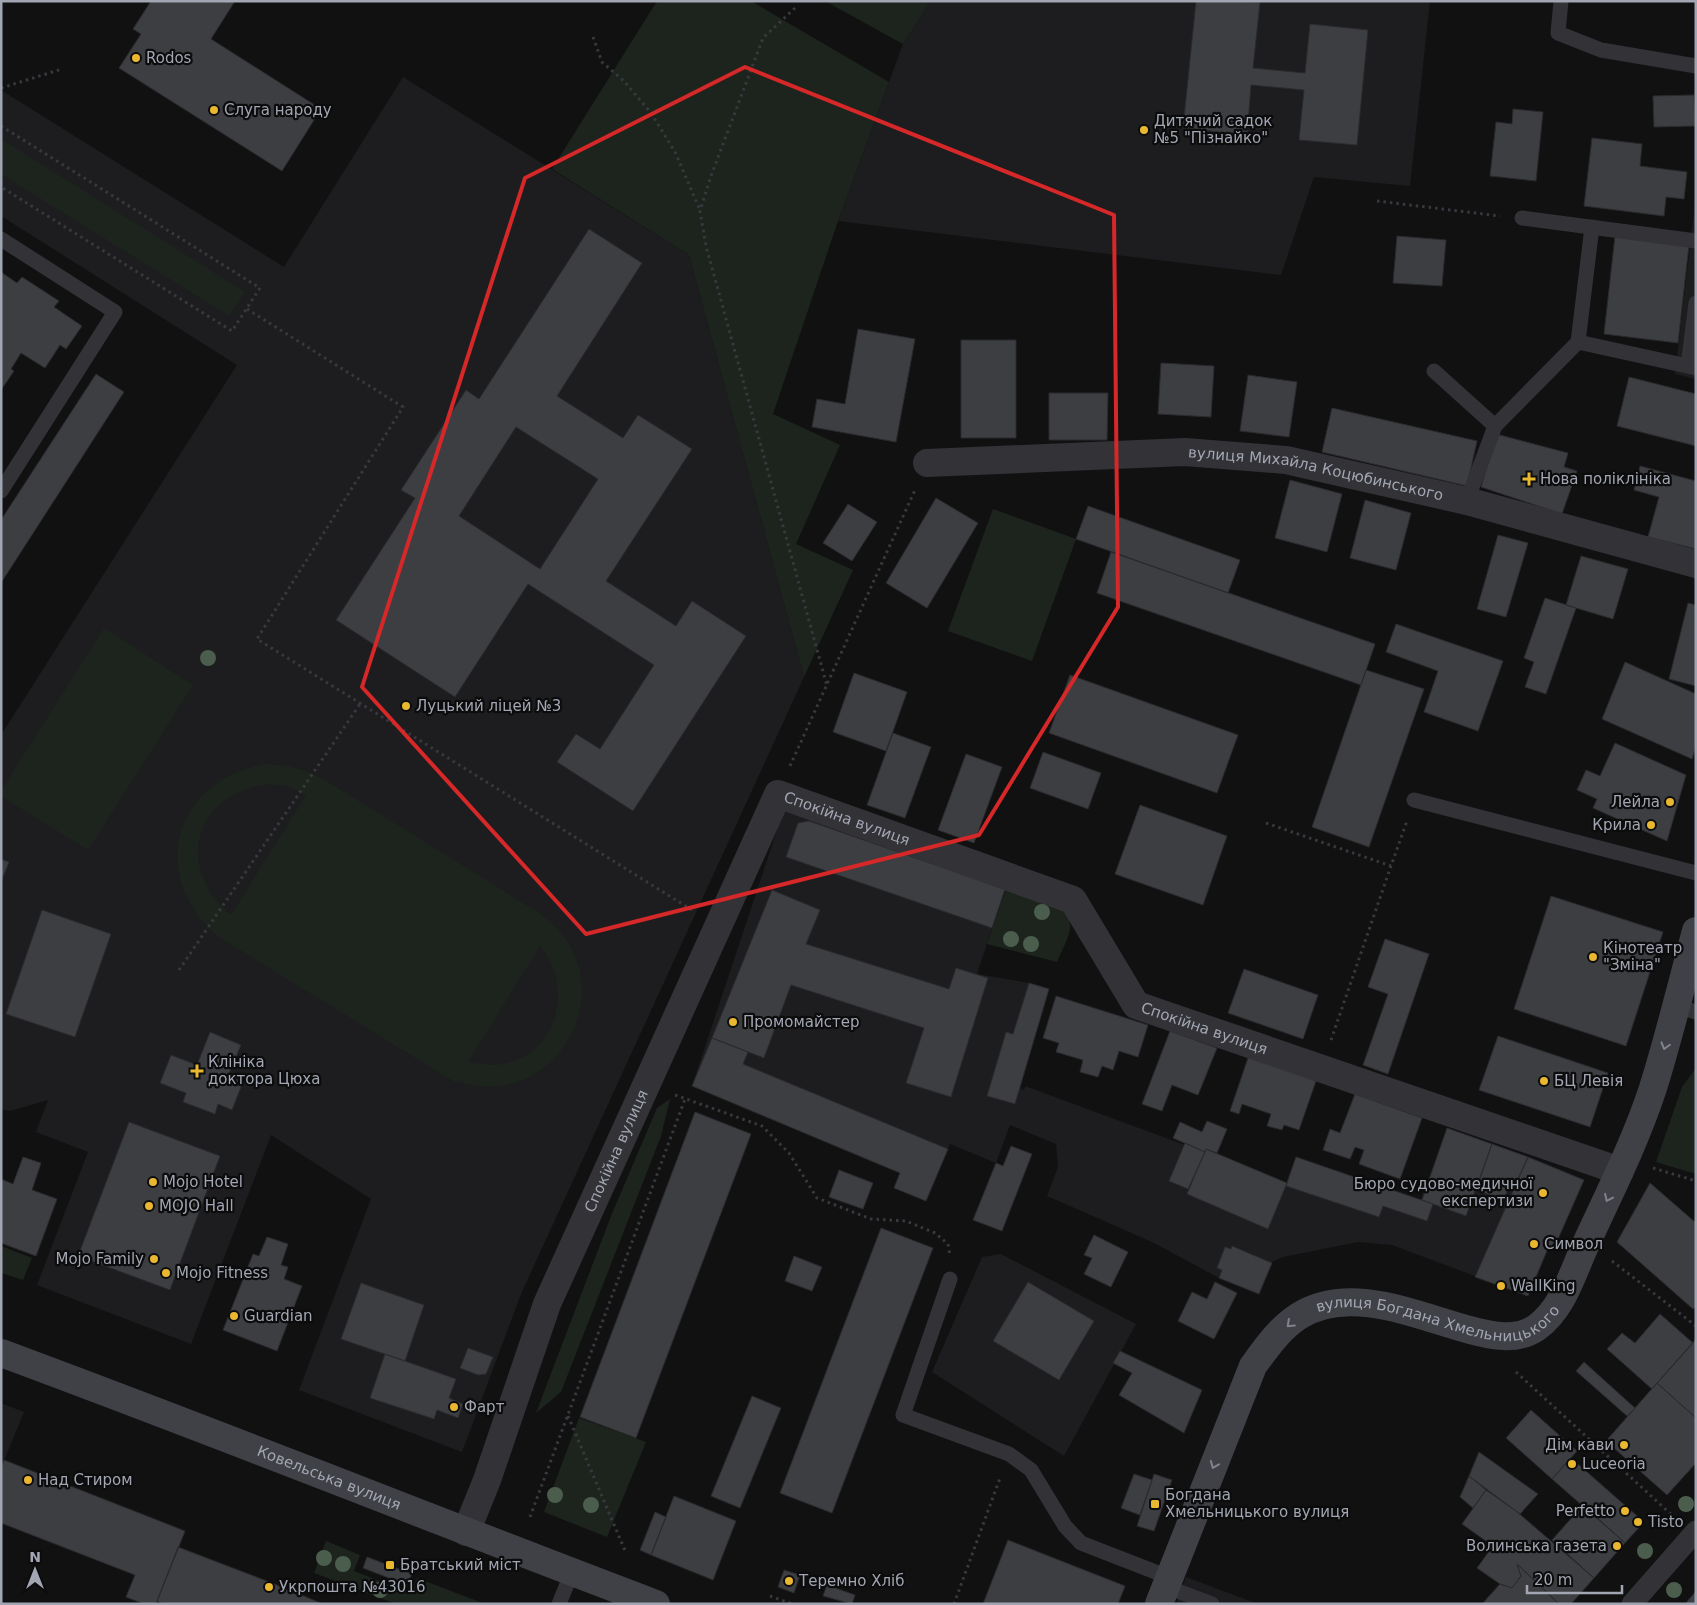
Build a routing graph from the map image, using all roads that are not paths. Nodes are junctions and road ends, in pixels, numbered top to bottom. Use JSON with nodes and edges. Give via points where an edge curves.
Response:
{"nodes":[{"id":1,"x":1561,"y":1,"type":"edge"},
{"id":2,"x":1696,"y":66,"type":"edge"},
{"id":3,"x":1522,"y":218,"type":"road end"},
{"id":4,"x":1592,"y":227,"type":"junction"},
{"id":5,"x":1,"y":239,"type":"edge"},
{"id":6,"x":1696,"y":241,"type":"edge"},
{"id":7,"x":1696,"y":303,"type":"edge"},
{"id":8,"x":1578,"y":342,"type":"junction"},
{"id":9,"x":1692,"y":367,"type":"edge"},
{"id":10,"x":1434,"y":371,"type":"dead end"},
{"id":11,"x":1495,"y":426,"type":"junction"},
{"id":12,"x":927,"y":463,"type":"road end"},
{"id":13,"x":1,"y":491,"type":"edge"},
{"id":14,"x":1467,"y":500,"type":"junction"},
{"id":15,"x":1696,"y":564,"type":"edge"},
{"id":16,"x":1414,"y":800,"type":"road end"},
{"id":17,"x":1696,"y":873,"type":"edge"},
{"id":18,"x":1696,"y":931,"type":"edge"},
{"id":19,"x":1686,"y":1009,"type":"edge"},
{"id":20,"x":1620,"y":1171,"type":"junction"},
{"id":21,"x":950,"y":1279,"type":"road end"},
{"id":22,"x":1,"y":1353,"type":"edge"},
{"id":23,"x":466,"y":1532,"type":"junction"},
{"id":24,"x":1695,"y":1533,"type":"edge"},
{"id":25,"x":572,"y":1572,"type":"junction"},
{"id":26,"x":1166,"y":1590,"type":"edge"},
{"id":27,"x":559,"y":1604,"type":"edge"},
{"id":28,"x":656,"y":1604,"type":"edge"},
{"id":29,"x":1212,"y":1604,"type":"edge"},
{"id":30,"x":1632,"y":1604,"type":"edge"}],
"edges":[{"from":1,"to":2,"type":"lane","via":[[1558,33],[1601,50]]},
{"from":3,"to":4,"type":"lane"},
{"from":4,"to":6,"type":"lane"},
{"from":4,"to":8,"type":"lane"},
{"from":5,"to":13,"type":"lane","via":[[115,312]]},
{"from":7,"to":9,"type":"lane"},
{"from":8,"to":9,"type":"lane"},
{"from":8,"to":11,"type":"lane"},
{"from":10,"to":11,"type":"lane"},
{"from":11,"to":14,"type":"lane"},
{"from":12,"to":14,"type":"street","name":"вулиця Михайла Коцюбинського","via":[[1185,452],[1286,460]]},
{"from":14,"to":15,"type":"street","name":"вулиця Михайла Коцюбинського"},
{"from":16,"to":17,"type":"lane"},
{"from":18,"to":19,"type":"main road","name":"вулиця Богдана Хмельницького"},
{"from":19,"to":20,"type":"main road","name":"вулиця Богдана Хмельницького","one_way":true},
{"from":20,"to":23,"type":"street","name":"Спокійна вулиця","via":[[1136,1005],[1073,900],[778,794],[547,1304]]},
{"from":20,"to":26,"type":"main road","name":"вулиця Богдана Хмельницького","one_way":true,"via":[[1555,1311],[1535,1328],[1515,1336],[1491,1336],[1374,1304],[1344,1302],[1315,1308],[1297,1317],[1271,1341],[1253,1366]]},
{"from":21,"to":26,"type":"lane","via":[[903,1415],[1009,1454],[1031,1470],[1065,1526],[1081,1543]]},
{"from":22,"to":23,"type":"main road","name":"Ковельська вулиця"},
{"from":23,"to":25,"type":"main road","name":"Ковельська вулиця"},
{"from":24,"to":30,"type":"street"},
{"from":25,"to":27,"type":"lane"},
{"from":25,"to":28,"type":"main road","name":"Ковельська вулиця"},
{"from":26,"to":29,"type":"lane"}]}
